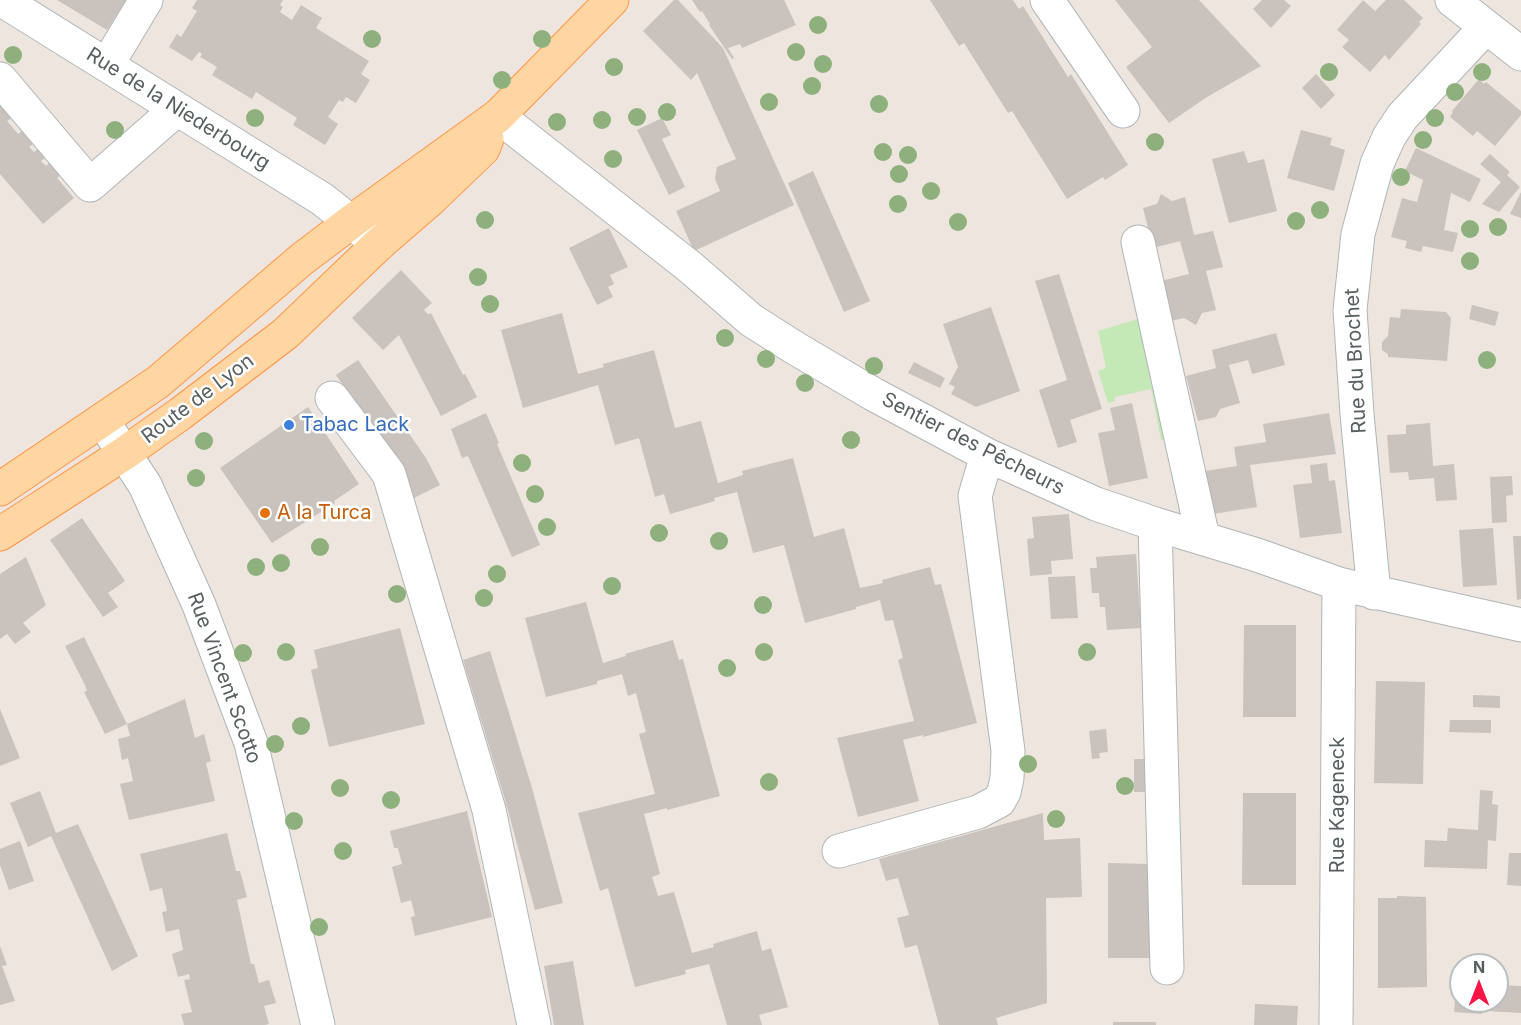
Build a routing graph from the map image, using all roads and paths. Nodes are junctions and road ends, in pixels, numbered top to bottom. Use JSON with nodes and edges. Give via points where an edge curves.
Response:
{"nodes":[{"id":1,"x":2,"y":0,"type":"edge"},
{"id":2,"x":146,"y":0,"type":"edge"},
{"id":3,"x":612,"y":0,"type":"edge"},
{"id":4,"x":1047,"y":0,"type":"edge"},
{"id":5,"x":1460,"y":2,"type":"edge"},
{"id":6,"x":1486,"y":27,"type":"junction"},
{"id":7,"x":1521,"y":54,"type":"edge"},
{"id":8,"x":108,"y":65,"type":"junction"},
{"id":9,"x":0,"y":79,"type":"edge"},
{"id":10,"x":177,"y":109,"type":"junction"},
{"id":11,"x":1123,"y":111,"type":"dead end"},
{"id":12,"x":498,"y":116,"type":"junction"},
{"id":13,"x":351,"y":222,"type":"junction"},
{"id":14,"x":1138,"y":242,"type":"dead end"},
{"id":15,"x":379,"y":244,"type":"junction"},
{"id":16,"x":332,"y":398,"type":"dead end"},
{"id":17,"x":102,"y":420,"type":"junction"},
{"id":18,"x":125,"y":453,"type":"junction"},
{"id":19,"x":987,"y":455,"type":"junction"},
{"id":20,"x":0,"y":489,"type":"edge"},
{"id":21,"x":1155,"y":524,"type":"junction"},
{"id":22,"x":0,"y":534,"type":"edge"},
{"id":23,"x":1203,"y":538,"type":"junction"},
{"id":24,"x":1339,"y":584,"type":"junction"},
{"id":25,"x":1374,"y":592,"type":"junction"},
{"id":26,"x":1521,"y":625,"type":"edge"},
{"id":27,"x":838,"y":851,"type":"dead end"},
{"id":28,"x":1167,"y":969,"type":"dead end"},
{"id":29,"x":318,"y":1025,"type":"edge"},
{"id":30,"x":534,"y":1025,"type":"edge"},
{"id":31,"x":1336,"y":1025,"type":"edge"}],
"edges":[{"from":1,"to":8,"type":"street","name":"Rue de la Niederbourg"},
{"from":2,"to":8,"type":"street"},
{"from":3,"to":12,"type":"main road","name":"Route de Lyon"},
{"from":4,"to":11,"type":"street"},
{"from":5,"to":6,"type":"street"},
{"from":6,"to":7,"type":"street"},
{"from":6,"to":25,"type":"street","name":"Rue du Brochet","via":[[1402,117],[1389,137],[1377,164],[1358,234],[1350,310]]},
{"from":8,"to":10,"type":"street","name":"Rue de la Niederbourg"},
{"from":9,"to":10,"type":"street","via":[[90,185]]},
{"from":10,"to":13,"type":"street","name":"Rue de la Niederbourg","via":[[322,199]]},
{"from":12,"to":13,"type":"main road","name":"Route de Lyon"},
{"from":12,"to":15,"type":"main road","name":"Route de Lyon","via":[[483,149]]},
{"from":12,"to":19,"type":"street","name":"Sentier des Pêcheurs","via":[[690,267],[702,295]]},
{"from":13,"to":15,"type":"street"},
{"from":13,"to":17,"type":"main road","name":"Route de Lyon","via":[[168,374]]},
{"from":14,"to":23,"type":"street"},
{"from":15,"to":18,"type":"main road","name":"Route de Lyon","via":[[285,334]]},
{"from":16,"to":30,"type":"street","via":[[389,474],[489,810]]},
{"from":17,"to":18,"type":"street","name":"Rue Vincent Scotto"},
{"from":17,"to":20,"type":"main road","name":"Route de Lyon"},
{"from":18,"to":22,"type":"main road","name":"Route de Lyon"},
{"from":18,"to":29,"type":"street","name":"Rue Vincent Scotto","via":[[145,485],[199,605],[251,743]]},
{"from":19,"to":21,"type":"street","name":"Sentier des Pêcheurs","via":[[1096,504]]},
{"from":19,"to":27,"type":"street","via":[[975,496],[1008,751],[1004,792],[999,801],[978,812]]},
{"from":21,"to":23,"type":"street","name":"Sentier des Pêcheurs"},
{"from":21,"to":28,"type":"street"},
{"from":23,"to":24,"type":"street","name":"Sentier des Pêcheurs"},
{"from":24,"to":25,"type":"street","name":"Sentier des Pêcheurs"},
{"from":24,"to":31,"type":"street","name":"Rue Kageneck"},
{"from":25,"to":26,"type":"street","name":"Sentier des Pêcheurs"}]}
